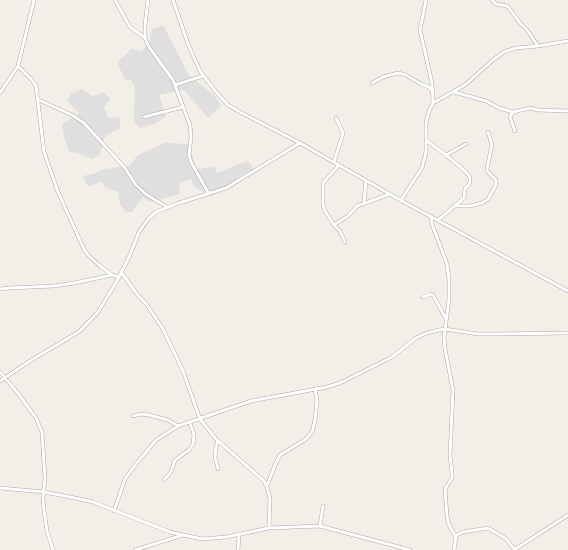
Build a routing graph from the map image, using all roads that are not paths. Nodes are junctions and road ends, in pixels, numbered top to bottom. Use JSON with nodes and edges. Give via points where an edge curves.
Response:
{"nodes":[{"id":1,"x":34,"y":0,"type":"edge"},
{"id":2,"x":115,"y":0,"type":"edge"},
{"id":3,"x":148,"y":0,"type":"edge"},
{"id":4,"x":173,"y":0,"type":"edge"},
{"id":5,"x":426,"y":0,"type":"edge"},
{"id":6,"x":492,"y":0,"type":"edge"},
{"id":7,"x":145,"y":38,"type":"junction"},
{"id":8,"x":568,"y":41,"type":"edge"},
{"id":9,"x":538,"y":46,"type":"junction"},
{"id":10,"x":18,"y":66,"type":"junction"},
{"id":11,"x":203,"y":76,"type":"junction"},
{"id":12,"x":372,"y":83,"type":"dead end"},
{"id":13,"x":175,"y":85,"type":"junction"},
{"id":14,"x":1,"y":90,"type":"edge"},
{"id":15,"x":432,"y":92,"type":"junction"},
{"id":16,"x":454,"y":92,"type":"junction"},
{"id":17,"x":39,"y":100,"type":"junction"},
{"id":18,"x":433,"y":103,"type":"junction"},
{"id":19,"x":183,"y":107,"type":"junction"},
{"id":20,"x":568,"y":111,"type":"edge"},
{"id":21,"x":513,"y":112,"type":"junction"},
{"id":22,"x":144,"y":117,"type":"dead end"},
{"id":23,"x":336,"y":118,"type":"dead end"},
{"id":24,"x":515,"y":131,"type":"dead end"},
{"id":25,"x":488,"y":132,"type":"dead end"},
{"id":26,"x":426,"y":140,"type":"junction"},
{"id":27,"x":300,"y":143,"type":"junction"},
{"id":28,"x":466,"y":144,"type":"dead end"},
{"id":29,"x":446,"y":155,"type":"junction"},
{"id":30,"x":334,"y":162,"type":"junction"},
{"id":31,"x":339,"y":165,"type":"junction"},
{"id":32,"x":366,"y":180,"type":"junction"},
{"id":33,"x":209,"y":194,"type":"junction"},
{"id":34,"x":390,"y":194,"type":"junction"},
{"id":35,"x":401,"y":200,"type":"junction"},
{"id":36,"x":364,"y":203,"type":"junction"},
{"id":37,"x":454,"y":206,"type":"junction"},
{"id":38,"x":167,"y":207,"type":"junction"},
{"id":39,"x":431,"y":216,"type":"junction"},
{"id":40,"x":438,"y":220,"type":"junction"},
{"id":41,"x":334,"y":225,"type":"junction"},
{"id":42,"x":345,"y":242,"type":"dead end"},
{"id":43,"x":121,"y":272,"type":"junction"},
{"id":44,"x":112,"y":275,"type":"junction"},
{"id":45,"x":119,"y":277,"type":"junction"},
{"id":46,"x":0,"y":289,"type":"edge"},
{"id":47,"x":568,"y":291,"type":"edge"},
{"id":48,"x":423,"y":297,"type":"dead end"},
{"id":49,"x":446,"y":319,"type":"junction"},
{"id":50,"x":445,"y":329,"type":"junction"},
{"id":51,"x":568,"y":333,"type":"edge"},
{"id":52,"x":0,"y":372,"type":"edge"},
{"id":53,"x":6,"y":378,"type":"junction"},
{"id":54,"x":0,"y":381,"type":"edge"},
{"id":55,"x":315,"y":389,"type":"junction"},
{"id":56,"x":133,"y":416,"type":"dead end"},
{"id":57,"x":200,"y":420,"type":"junction"},
{"id":58,"x":190,"y":423,"type":"junction"},
{"id":59,"x":178,"y":426,"type":"junction"},
{"id":60,"x":218,"y":441,"type":"junction"},
{"id":61,"x":218,"y":469,"type":"dead end"},
{"id":62,"x":164,"y":480,"type":"dead end"},
{"id":63,"x":267,"y":486,"type":"junction"},
{"id":64,"x":0,"y":488,"type":"edge"},
{"id":65,"x":44,"y":492,"type":"junction"},
{"id":66,"x":322,"y":506,"type":"dead end"},
{"id":67,"x":114,"y":511,"type":"junction"},
{"id":68,"x":568,"y":515,"type":"edge"},
{"id":69,"x":320,"y":526,"type":"junction"},
{"id":70,"x":269,"y":528,"type":"junction"},
{"id":71,"x":239,"y":534,"type":"junction"},
{"id":72,"x":183,"y":535,"type":"junction"},
{"id":73,"x":456,"y":537,"type":"junction"},
{"id":74,"x":53,"y":550,"type":"edge"},
{"id":75,"x":135,"y":550,"type":"edge"},
{"id":76,"x":238,"y":550,"type":"edge"},
{"id":77,"x":410,"y":550,"type":"edge"},
{"id":78,"x":454,"y":550,"type":"edge"},
{"id":79,"x":514,"y":550,"type":"edge"}],
"edges":[{"from":1,"to":10,"type":"street"},
{"from":2,"to":7,"type":"street","via":[[130,27]]},
{"from":3,"to":7,"type":"street"},
{"from":4,"to":11,"type":"street"},
{"from":5,"to":15,"type":"street","via":[[420,30]]},
{"from":6,"to":9,"type":"street","via":[[496,4],[507,6]]},
{"from":7,"to":13,"type":"street"},
{"from":8,"to":9,"type":"street"},
{"from":9,"to":16,"type":"street","via":[[504,52],[466,86]]},
{"from":10,"to":14,"type":"street"},
{"from":10,"to":17,"type":"street","via":[[36,86]]},
{"from":11,"to":13,"type":"street"},
{"from":11,"to":27,"type":"street","via":[[228,104]]},
{"from":12,"to":15,"type":"street","via":[[383,76],[404,74],[429,87]]},
{"from":13,"to":19,"type":"street"},
{"from":15,"to":18,"type":"street"},
{"from":16,"to":18,"type":"street"},
{"from":16,"to":21,"type":"street","via":[[486,100],[499,108]]},
{"from":17,"to":38,"type":"street","via":[[84,123],[125,168],[136,186]]},
{"from":17,"to":44,"type":"street","via":[[44,152],[66,213],[88,255]]},
{"from":18,"to":26,"type":"street","via":[[429,111]]},
{"from":19,"to":22,"type":"street"},
{"from":19,"to":33,"type":"street","via":[[190,125],[189,155],[197,175]]},
{"from":20,"to":21,"type":"street","via":[[542,111],[530,108]]},
{"from":21,"to":24,"type":"street","via":[[510,117]]},
{"from":23,"to":30,"type":"street","via":[[343,133]]},
{"from":25,"to":37,"type":"street","via":[[492,144],[487,169],[496,180],[496,185],[488,199],[482,203]]},
{"from":26,"to":29,"type":"street"},
{"from":26,"to":35,"type":"street","via":[[422,168]]},
{"from":27,"to":30,"type":"street"},
{"from":27,"to":33,"type":"street","via":[[226,188]]},
{"from":28,"to":29,"type":"street"},
{"from":29,"to":37,"type":"street","via":[[470,177],[464,198]]},
{"from":30,"to":31,"type":"street"},
{"from":31,"to":32,"type":"street"},
{"from":31,"to":41,"type":"street","via":[[322,187],[323,205]]},
{"from":32,"to":34,"type":"street"},
{"from":32,"to":36,"type":"street"},
{"from":33,"to":38,"type":"street"},
{"from":34,"to":35,"type":"street"},
{"from":34,"to":36,"type":"street"},
{"from":35,"to":39,"type":"street"},
{"from":36,"to":41,"type":"street"},
{"from":37,"to":40,"type":"street"},
{"from":38,"to":43,"type":"street","via":[[148,219],[139,232]]},
{"from":39,"to":40,"type":"street"},
{"from":39,"to":49,"type":"street","via":[[447,264],[449,299]]},
{"from":40,"to":47,"type":"street"},
{"from":41,"to":42,"type":"street"},
{"from":43,"to":45,"type":"street"},
{"from":43,"to":57,"type":"street","via":[[163,329],[185,377]]},
{"from":44,"to":45,"type":"street"},
{"from":44,"to":46,"type":"street","via":[[54,286]]},
{"from":45,"to":53,"type":"street","via":[[98,312],[80,331]]},
{"from":48,"to":49,"type":"street","via":[[434,295]]},
{"from":49,"to":50,"type":"street"},
{"from":50,"to":51,"type":"street","via":[[478,334]]},
{"from":50,"to":55,"type":"street","via":[[416,338],[392,357],[352,378]]},
{"from":50,"to":73,"type":"street","via":[[445,350],[452,390],[452,478],[445,489],[449,525]]},
{"from":52,"to":53,"type":"street"},
{"from":53,"to":54,"type":"street"},
{"from":53,"to":65,"type":"street","via":[[36,418],[42,432]]},
{"from":55,"to":57,"type":"street","via":[[251,401]]},
{"from":55,"to":63,"type":"street","via":[[315,420],[312,432],[306,439],[280,455],[274,464]]},
{"from":56,"to":59,"type":"street","via":[[149,415],[168,420]]},
{"from":57,"to":58,"type":"street"},
{"from":57,"to":60,"type":"street"},
{"from":58,"to":59,"type":"street"},
{"from":58,"to":62,"type":"street","via":[[194,434],[193,444],[175,460]]},
{"from":59,"to":67,"type":"street","via":[[156,440],[136,464],[125,479]]},
{"from":60,"to":61,"type":"street","via":[[215,457]]},
{"from":60,"to":63,"type":"street"},
{"from":63,"to":70,"type":"street","via":[[270,498]]},
{"from":64,"to":65,"type":"street"},
{"from":65,"to":67,"type":"street","via":[[87,501]]},
{"from":65,"to":74,"type":"street","via":[[46,524]]},
{"from":66,"to":69,"type":"street"},
{"from":67,"to":72,"type":"street"},
{"from":68,"to":79,"type":"street"},
{"from":69,"to":70,"type":"street"},
{"from":69,"to":77,"type":"street"},
{"from":70,"to":71,"type":"street"},
{"from":71,"to":72,"type":"street","via":[[202,538]]},
{"from":71,"to":76,"type":"street"},
{"from":72,"to":75,"type":"street"},
{"from":73,"to":78,"type":"street"},
{"from":73,"to":79,"type":"street","via":[[463,532],[488,528],[505,538]]}]}
